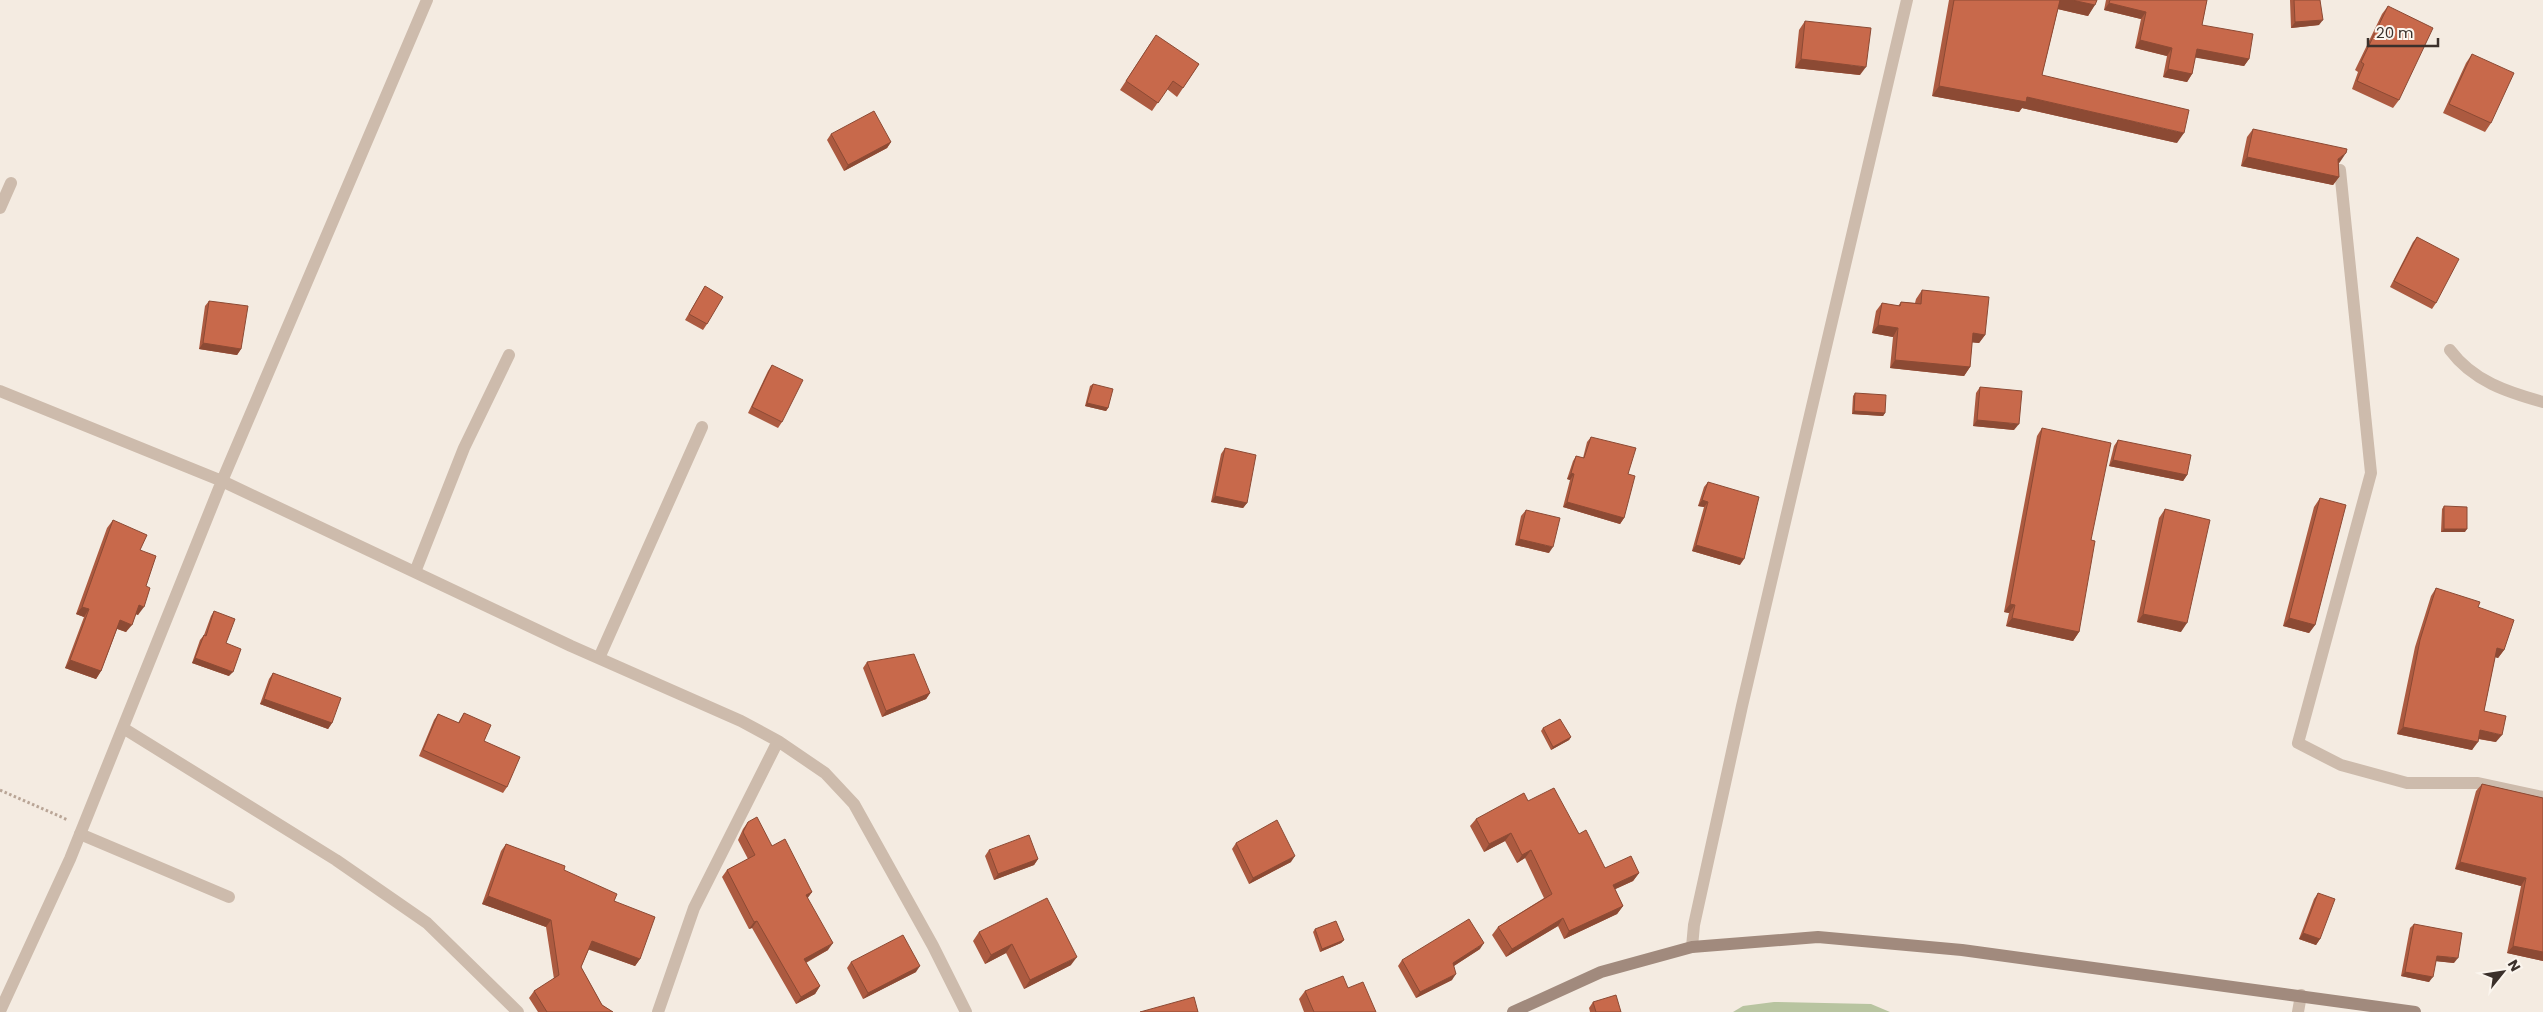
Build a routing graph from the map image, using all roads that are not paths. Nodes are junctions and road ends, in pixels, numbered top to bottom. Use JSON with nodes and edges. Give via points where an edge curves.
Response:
{"nodes":[{"id":1,"x":426,"y":0,"type":"edge"},
{"id":2,"x":1907,"y":0,"type":"edge"},
{"id":3,"x":2340,"y":170,"type":"edge"},
{"id":4,"x":11,"y":183,"type":"dead end"},
{"id":5,"x":0,"y":208,"type":"edge"},
{"id":6,"x":2450,"y":350,"type":"dead end"},
{"id":7,"x":508,"y":356,"type":"dead end"},
{"id":8,"x":0,"y":391,"type":"edge"},
{"id":9,"x":2543,"y":402,"type":"edge"},
{"id":10,"x":702,"y":427,"type":"dead end"},
{"id":11,"x":222,"y":481,"type":"junction"},
{"id":12,"x":415,"y":572,"type":"junction"},
{"id":13,"x":599,"y":658,"type":"junction"},
{"id":14,"x":123,"y":728,"type":"junction"},
{"id":15,"x":778,"y":741,"type":"junction"},
{"id":16,"x":2543,"y":797,"type":"edge"},
{"id":17,"x":82,"y":830,"type":"junction"},
{"id":18,"x":229,"y":898,"type":"dead end"},
{"id":19,"x":1692,"y":947,"type":"junction"},
{"id":20,"x":2301,"y":995,"type":"junction"},
{"id":21,"x":0,"y":1011,"type":"edge"},
{"id":22,"x":518,"y":1012,"type":"edge"},
{"id":23,"x":658,"y":1012,"type":"edge"},
{"id":24,"x":966,"y":1012,"type":"edge"},
{"id":25,"x":1512,"y":1012,"type":"edge"},
{"id":26,"x":2298,"y":1012,"type":"edge"},
{"id":27,"x":2415,"y":1012,"type":"edge"}],
"edges":[{"from":1,"to":11,"type":"street"},
{"from":2,"to":19,"type":"street","via":[[1742,706],[1694,925]]},
{"from":3,"to":16,"type":"street","via":[[2371,473],[2298,743],[2341,765],[2407,783],[2478,783]]},
{"from":4,"to":5,"type":"street"},
{"from":6,"to":9,"type":"street","via":[[2462,366],[2479,377],[2513,394]]},
{"from":7,"to":12,"type":"street","via":[[464,448]]},
{"from":8,"to":11,"type":"street"},
{"from":10,"to":13,"type":"street"},
{"from":11,"to":12,"type":"street"},
{"from":11,"to":14,"type":"street"},
{"from":12,"to":13,"type":"street"},
{"from":13,"to":15,"type":"street"},
{"from":14,"to":17,"type":"street"},
{"from":14,"to":22,"type":"street","via":[[336,860],[427,923]]},
{"from":15,"to":23,"type":"street","via":[[694,908]]},
{"from":15,"to":24,"type":"street","via":[[825,773],[854,804]]},
{"from":17,"to":18,"type":"street"},
{"from":17,"to":21,"type":"street"},
{"from":19,"to":20,"type":"main road","via":[[1818,938],[1962,950],[2204,985]]},
{"from":19,"to":25,"type":"main road","via":[[1601,972]]},
{"from":20,"to":26,"type":"street"},
{"from":20,"to":27,"type":"main road"}]}
